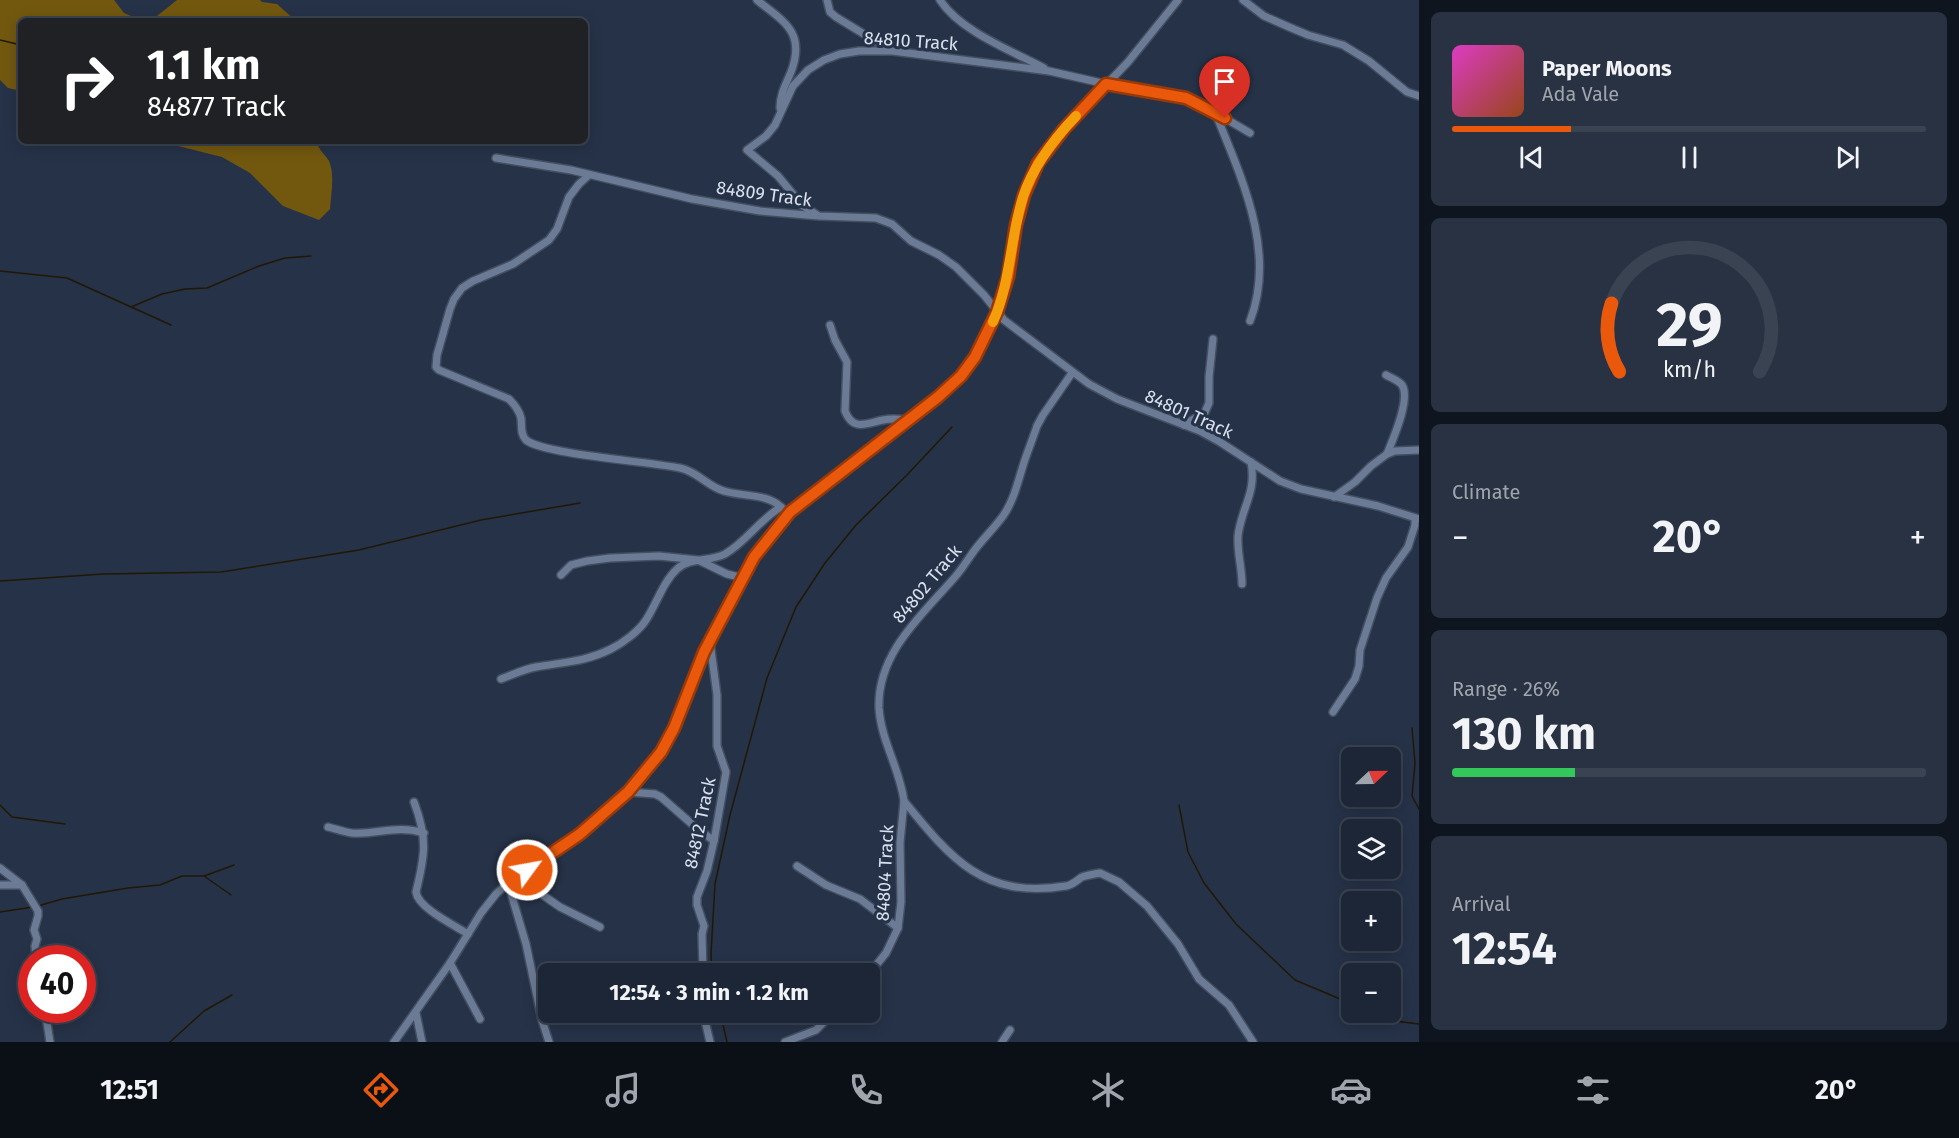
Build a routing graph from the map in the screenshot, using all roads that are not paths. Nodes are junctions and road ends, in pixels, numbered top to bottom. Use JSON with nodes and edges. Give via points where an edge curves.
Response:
{"nodes":[{"id":1,"x":757,"y":0,"type":"edge"},
{"id":2,"x":827,"y":0,"type":"edge"},
{"id":3,"x":940,"y":0,"type":"edge"},
{"id":4,"x":1178,"y":0,"type":"edge"},
{"id":5,"x":1243,"y":0,"type":"edge"},
{"id":6,"x":892,"y":51,"type":"junction"},
{"id":7,"x":1049,"y":71,"type":"junction"},
{"id":8,"x":1106,"y":84,"type":"junction"},
{"id":9,"x":1419,"y":96,"type":"edge"},
{"id":10,"x":780,"y":110,"type":"junction"},
{"id":11,"x":1215,"y":112,"type":"junction"},
{"id":12,"x":1250,"y":133,"type":"dead end"},
{"id":13,"x":496,"y":158,"type":"dead end"},
{"id":14,"x":589,"y":175,"type":"junction"},
{"id":15,"x":819,"y":216,"type":"junction"},
{"id":16,"x":997,"y":312,"type":"junction"},
{"id":17,"x":1250,"y":321,"type":"dead end"},
{"id":18,"x":830,"y":325,"type":"dead end"},
{"id":19,"x":1213,"y":339,"type":"dead end"},
{"id":20,"x":1072,"y":373,"type":"junction"},
{"id":21,"x":1386,"y":375,"type":"dead end"},
{"id":22,"x":908,"y":420,"type":"junction"},
{"id":23,"x":1184,"y":425,"type":"junction"},
{"id":24,"x":1419,"y":450,"type":"edge"},
{"id":25,"x":1387,"y":454,"type":"junction"},
{"id":26,"x":1251,"y":462,"type":"junction"},
{"id":27,"x":1334,"y":497,"type":"junction"},
{"id":28,"x":781,"y":507,"type":"junction"},
{"id":29,"x":790,"y":512,"type":"junction"},
{"id":30,"x":1417,"y":518,"type":"edge"},
{"id":31,"x":698,"y":560,"type":"junction"},
{"id":32,"x":561,"y":575,"type":"dead end"},
{"id":33,"x":743,"y":578,"type":"junction"},
{"id":34,"x":1242,"y":584,"type":"dead end"},
{"id":35,"x":710,"y":642,"type":"junction"},
{"id":36,"x":501,"y":679,"type":"dead end"},
{"id":37,"x":1333,"y":712,"type":"dead end"},
{"id":38,"x":628,"y":792,"type":"junction"},
{"id":39,"x":904,"y":801,"type":"junction"},
{"id":40,"x":414,"y":802,"type":"dead end"},
{"id":41,"x":922,"y":823,"type":"junction"},
{"id":42,"x":903,"y":824,"type":"junction"},
{"id":43,"x":328,"y":827,"type":"dead end"},
{"id":44,"x":424,"y":833,"type":"junction"},
{"id":45,"x":714,"y":841,"type":"junction"},
{"id":46,"x":797,"y":866,"type":"dead end"},
{"id":47,"x":0,"y":868,"type":"edge"},
{"id":48,"x":518,"y":878,"type":"junction"},
{"id":49,"x":508,"y":883,"type":"junction"},
{"id":50,"x":0,"y":885,"type":"edge"},
{"id":51,"x":22,"y":885,"type":"junction"},
{"id":52,"x":600,"y":927,"type":"dead end"},
{"id":53,"x":898,"y":928,"type":"junction"},
{"id":54,"x":468,"y":934,"type":"junction"},
{"id":55,"x":35,"y":945,"type":"edge"},
{"id":56,"x":450,"y":963,"type":"junction"},
{"id":57,"x":703,"y":963,"type":"edge"},
{"id":58,"x":878,"y":963,"type":"edge"},
{"id":59,"x":416,"y":1013,"type":"junction"},
{"id":60,"x":480,"y":1019,"type":"dead end"},
{"id":61,"x":47,"y":1023,"type":"edge"},
{"id":62,"x":706,"y":1023,"type":"edge"},
{"id":63,"x":823,"y":1023,"type":"edge"},
{"id":64,"x":1010,"y":1030,"type":"dead end"},
{"id":65,"x":50,"y":1042,"type":"edge"},
{"id":66,"x":394,"y":1042,"type":"edge"},
{"id":67,"x":422,"y":1042,"type":"edge"},
{"id":68,"x":549,"y":1042,"type":"edge"},
{"id":69,"x":710,"y":1042,"type":"edge"},
{"id":70,"x":785,"y":1042,"type":"edge"},
{"id":71,"x":1002,"y":1042,"type":"edge"},
{"id":72,"x":1253,"y":1042,"type":"edge"}],
"edges":[{"from":1,"to":10,"type":"street","via":[[780,17],[795,43],[795,59],[780,99]]},
{"from":2,"to":6,"type":"street","via":[[836,17]]},
{"from":3,"to":7,"type":"street","via":[[977,33]]},
{"from":4,"to":8,"type":"street"},
{"from":5,"to":9,"type":"street","via":[[1264,16],[1343,45],[1407,92]]},
{"from":6,"to":7,"type":"street","name":"84810 Track"},
{"from":6,"to":10,"type":"street","name":"84810 Track","via":[[859,51],[824,60],[793,86]]},
{"from":7,"to":8,"type":"street","name":"84810 Track"},
{"from":8,"to":11,"type":"street","name":"84810 Track","via":[[1179,96]]},
{"from":8,"to":16,"type":"street","via":[[1038,163],[1024,195]]},
{"from":10,"to":15,"type":"street","name":"84810 Track","via":[[766,136],[747,150],[778,176],[802,205]]},
{"from":11,"to":12,"type":"street","name":"84810 Track"},
{"from":11,"to":17,"type":"street","via":[[1258,239],[1259,290]]},
{"from":13,"to":14,"type":"street","name":"84809 Track"},
{"from":14,"to":15,"type":"street","name":"84809 Track","via":[[720,204]]},
{"from":14,"to":28,"type":"street","via":[[569,197],[549,240],[513,264],[473,281],[454,298],[436,367],[509,399],[521,418],[526,440],[533,443],[561,451],[683,468],[721,491],[769,499]]},
{"from":15,"to":16,"type":"street","name":"84809 Track","via":[[884,220],[956,267]]},
{"from":16,"to":20,"type":"street","name":"84801 Track"},
{"from":16,"to":22,"type":"street","via":[[961,376]]},
{"from":18,"to":22,"type":"street","via":[[846,362],[848,417],[858,425],[895,418]]},
{"from":19,"to":23,"type":"street","via":[[1209,403],[1205,412]]},
{"from":20,"to":23,"type":"street","name":"84801 Track","via":[[1117,399]]},
{"from":20,"to":39,"type":"street","name":"84802 Track","via":[[1043,415],[1004,516],[916,619],[889,663],[879,708]]},
{"from":21,"to":25,"type":"street","via":[[1401,384],[1404,395]]},
{"from":22,"to":29,"type":"street"},
{"from":23,"to":26,"type":"street","name":"84801 Track"},
{"from":24,"to":25,"type":"street"},
{"from":25,"to":27,"type":"street"},
{"from":26,"to":27,"type":"street","name":"84801 Track","via":[[1281,481]]},
{"from":26,"to":34,"type":"street","via":[[1253,485],[1238,535]]},
{"from":27,"to":30,"type":"street","name":"84801 Track"},
{"from":28,"to":29,"type":"street"},
{"from":28,"to":31,"type":"street","via":[[725,554]]},
{"from":29,"to":33,"type":"street","via":[[754,557]]},
{"from":30,"to":37,"type":"street","via":[[1408,547],[1377,598],[1355,679]]},
{"from":31,"to":32,"type":"street","via":[[659,556],[610,558],[578,563]]},
{"from":31,"to":33,"type":"street"},
{"from":31,"to":36,"type":"street","via":[[676,570],[645,622],[623,641],[598,654],[564,664],[534,667]]},
{"from":33,"to":35,"type":"street"},
{"from":35,"to":38,"type":"street","via":[[661,752]]},
{"from":35,"to":45,"type":"street","name":"84812 Track","via":[[717,695],[717,746],[726,772]]},
{"from":38,"to":45,"type":"street","via":[[661,797]]},
{"from":38,"to":48,"type":"street","via":[[580,834]]},
{"from":39,"to":41,"type":"street","name":"84802 Track"},
{"from":39,"to":42,"type":"street","name":"84804 Track"},
{"from":40,"to":44,"type":"street"},
{"from":41,"to":42,"type":"street"},
{"from":41,"to":72,"type":"street","name":"84802 Track","via":[[959,862],[1006,886],[1070,886],[1100,873],[1119,882],[1148,906],[1199,979],[1229,1005]]},
{"from":42,"to":53,"type":"street","name":"84804 Track"},
{"from":43,"to":44,"type":"street","via":[[351,832],[401,828]]},
{"from":44,"to":54,"type":"street","via":[[417,897],[427,908]]},
{"from":45,"to":57,"type":"street","name":"84812 Track","via":[[697,897],[704,926]]},
{"from":46,"to":53,"type":"street","via":[[826,885],[860,899]]},
{"from":47,"to":51,"type":"street"},
{"from":48,"to":49,"type":"street"},
{"from":48,"to":52,"type":"street","via":[[560,907]]},
{"from":49,"to":54,"type":"street"},
{"from":49,"to":68,"type":"street"},
{"from":50,"to":51,"type":"street"},
{"from":51,"to":55,"type":"street","via":[[38,911]]},
{"from":53,"to":58,"type":"street","name":"84804 Track"},
{"from":54,"to":56,"type":"street"},
{"from":56,"to":59,"type":"street"},
{"from":56,"to":60,"type":"street"},
{"from":59,"to":66,"type":"street"},
{"from":59,"to":67,"type":"street"},
{"from":61,"to":65,"type":"street"},
{"from":62,"to":69,"type":"street"},
{"from":63,"to":70,"type":"street","via":[[816,1030]]},
{"from":64,"to":71,"type":"street"}]}
